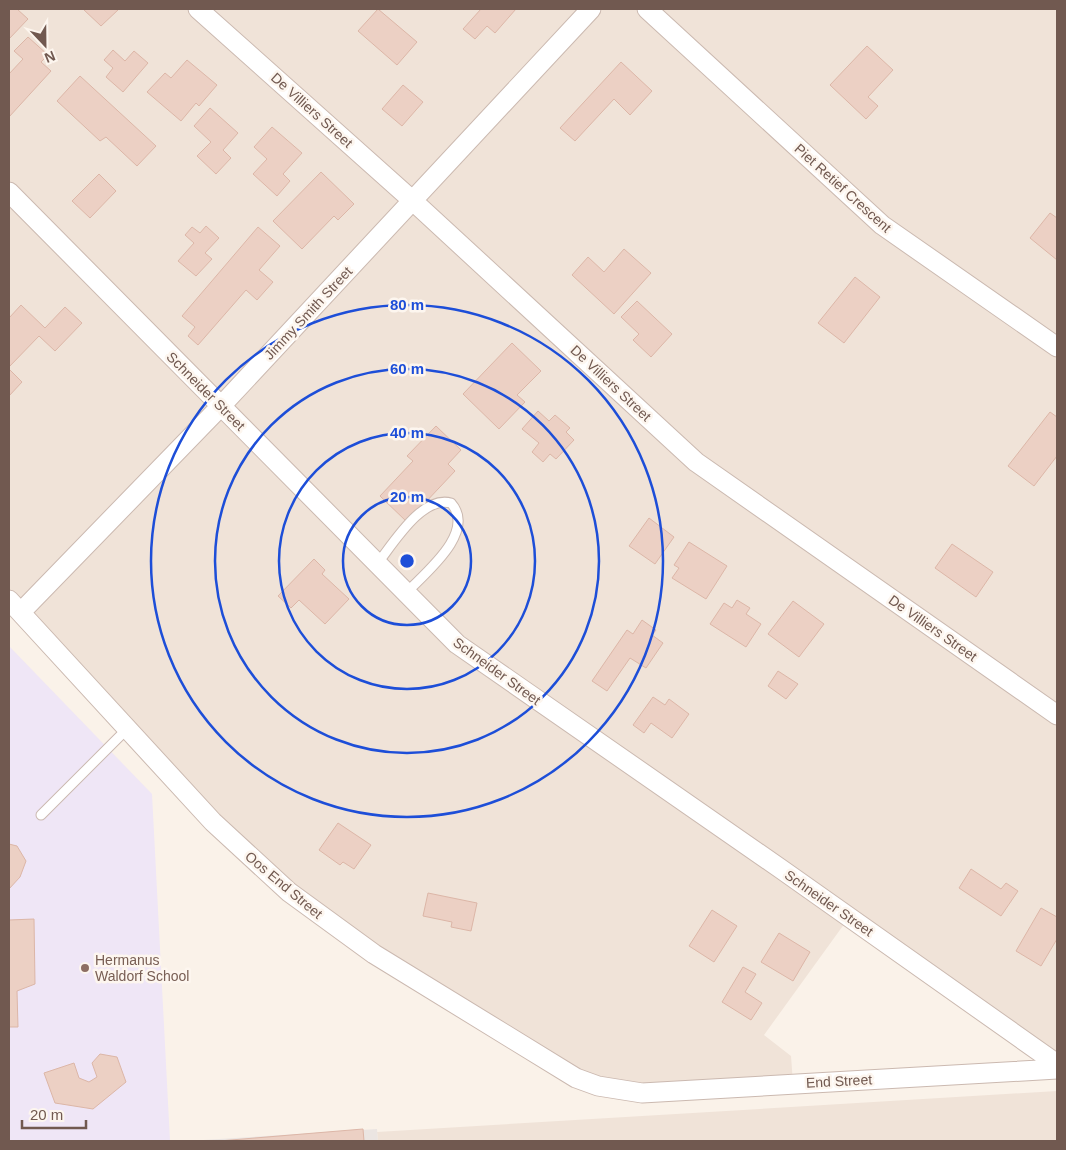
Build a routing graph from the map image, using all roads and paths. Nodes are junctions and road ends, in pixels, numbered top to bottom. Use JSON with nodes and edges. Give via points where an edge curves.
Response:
{"nodes":[{"id":1,"x":198,"y":9,"type":"edge"},
{"id":2,"x":591,"y":9,"type":"edge"},
{"id":3,"x":647,"y":9,"type":"edge"},
{"id":4,"x":9,"y":192,"type":"edge"},
{"id":5,"x":413,"y":201,"type":"junction"},
{"id":6,"x":1057,"y":347,"type":"edge"},
{"id":7,"x":221,"y":406,"type":"junction"},
{"id":8,"x":377,"y":564,"type":"junction"},
{"id":9,"x":406,"y":594,"type":"junction"},
{"id":10,"x":15,"y":606,"type":"edge"},
{"id":11,"x":1057,"y":715,"type":"edge"},
{"id":12,"x":128,"y":728,"type":"junction"},
{"id":13,"x":41,"y":815,"type":"dead end"},
{"id":14,"x":1057,"y":1064,"type":"edge"},
{"id":15,"x":1057,"y":1069,"type":"edge"},
{"id":16,"x":620,"y":1091,"type":"joint"}],
"edges":[{"from":1,"to":5,"type":"street","name":"De Villiers Street"},
{"from":2,"to":5,"type":"street","name":"Jimmy Smith Street"},
{"from":3,"to":6,"type":"street","name":"Piet Retief Crescent","via":[[882,225]]},
{"from":4,"to":7,"type":"street","name":"Schneider Street"},
{"from":5,"to":7,"type":"street","name":"Jimmy Smith Street"},
{"from":5,"to":11,"type":"street","name":"De Villiers Street","via":[[696,462]]},
{"from":7,"to":8,"type":"street","name":"Schneider Street"},
{"from":7,"to":10,"type":"street","name":"Jimmy Smith Street"},
{"from":8,"to":9,"type":"street","name":"Schneider Street"},
{"from":8,"to":9,"type":"lane","via":[[407,525],[425,509],[440,502],[451,503],[459,515],[458,532],[437,561]]},
{"from":9,"to":14,"type":"street","name":"Schneider Street","via":[[469,653]]},
{"from":10,"to":12,"type":"street","name":"Oos End Street"},
{"from":12,"to":13,"type":"lane"},
{"from":12,"to":16,"type":"street","name":"Oos End Street","via":[[250,858],[331,924],[555,1067],[576,1078]]},
{"from":15,"to":16,"type":"street","name":"End Street"}]}
